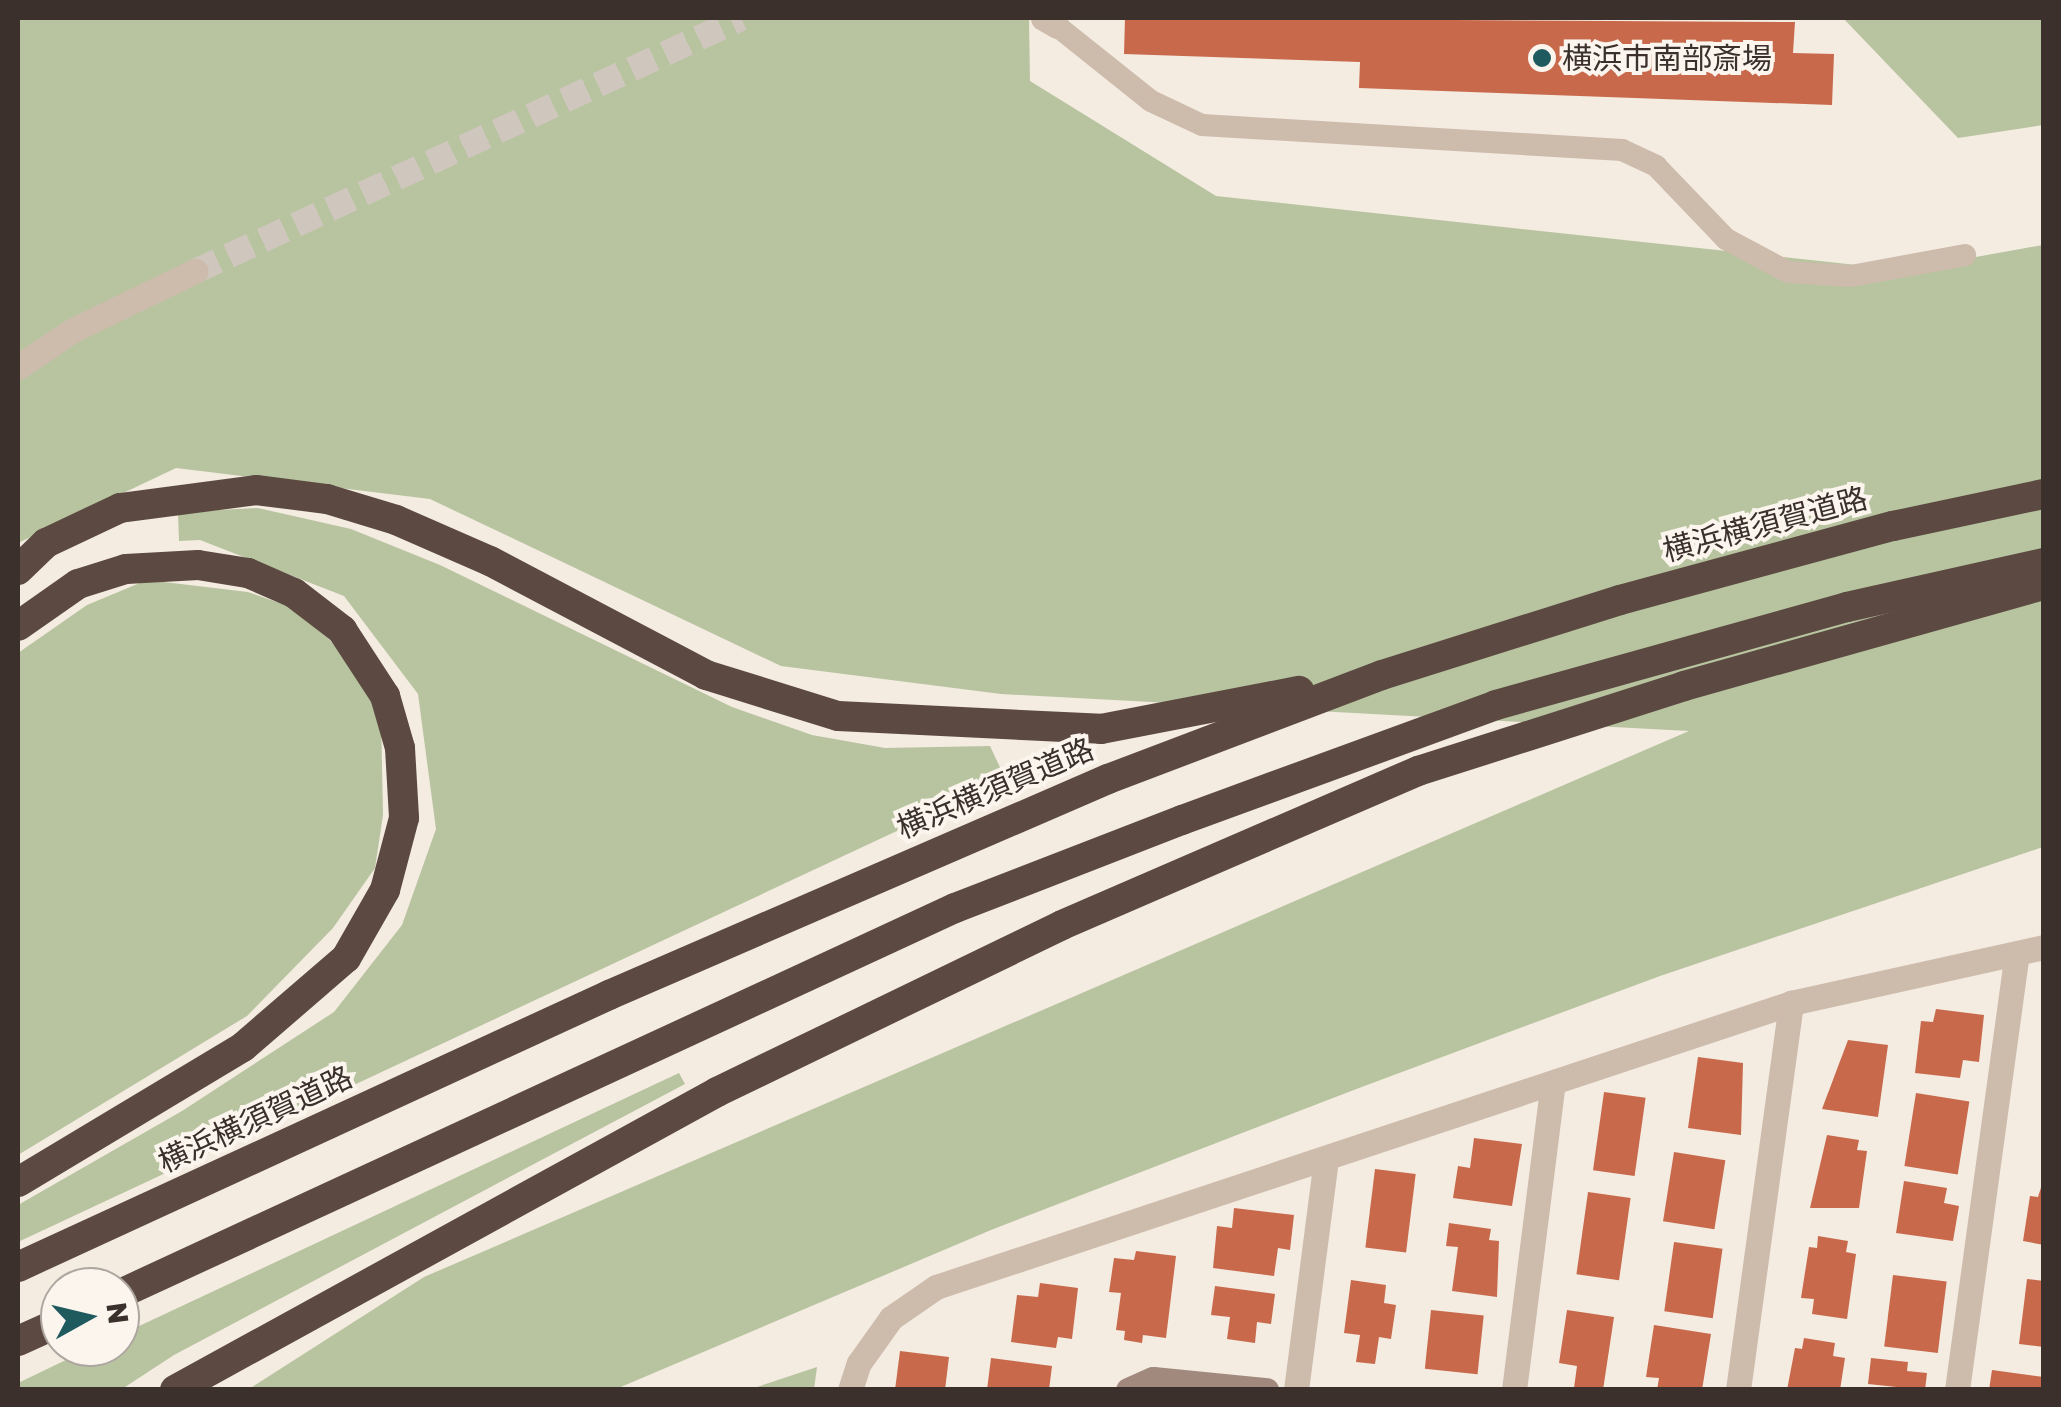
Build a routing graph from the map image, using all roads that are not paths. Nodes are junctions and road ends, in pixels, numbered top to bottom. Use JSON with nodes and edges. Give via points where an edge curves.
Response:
{"nodes":[{"id":1,"x":1050,"y":22,"type":"edge"},
{"id":2,"x":1965,"y":255,"type":"dead end"},
{"id":3,"x":195,"y":271,"type":"tunnel mouth"},
{"id":4,"x":18,"y":367,"type":"edge"},
{"id":5,"x":2044,"y":494,"type":"edge"},
{"id":6,"x":2044,"y":564,"type":"edge"},
{"id":7,"x":18,"y":570,"type":"edge"},
{"id":8,"x":2044,"y":585,"type":"edge"},
{"id":9,"x":18,"y":626,"type":"edge"},
{"id":10,"x":1382,"y":675,"type":"junction"},
{"id":11,"x":2044,"y":947,"type":"edge"},
{"id":12,"x":2018,"y":954,"type":"junction"},
{"id":13,"x":1791,"y":1003,"type":"junction"},
{"id":14,"x":1553,"y":1083,"type":"junction"},
{"id":15,"x":1326,"y":1160,"type":"junction"},
{"id":16,"x":18,"y":1182,"type":"edge"},
{"id":17,"x":18,"y":1267,"type":"edge"},
{"id":18,"x":140,"y":1285,"type":"edge"},
{"id":19,"x":175,"y":1390,"type":"edge"},
{"id":20,"x":850,"y":1390,"type":"edge"},
{"id":21,"x":1128,"y":1390,"type":"edge"},
{"id":22,"x":1266,"y":1390,"type":"edge"},
{"id":23,"x":1296,"y":1390,"type":"edge"},
{"id":24,"x":1514,"y":1390,"type":"edge"},
{"id":25,"x":1738,"y":1390,"type":"edge"},
{"id":26,"x":1956,"y":1390,"type":"edge"}],
"edges":[{"from":1,"to":2,"type":"lane","via":[[1151,101],[1202,125],[1622,150],[1656,166],[1726,239],[1788,272],[1851,276]]},
{"from":3,"to":4,"type":"street","via":[[73,330]]},
{"from":5,"to":10,"type":"highway","name":"横浜横須賀道路","via":[[1893,526],[1620,600]]},
{"from":6,"to":18,"type":"highway","via":[[1848,607],[1496,705],[1182,820],[955,908]]},
{"from":7,"to":10,"type":"highway","via":[[46,543],[120,508],[256,490],[327,499],[396,520],[490,561],[706,675],[838,716],[1101,729]]},
{"from":8,"to":19,"type":"highway","via":[[1684,686],[1418,771],[1062,926],[717,1092]]},
{"from":9,"to":16,"type":"highway","via":[[78,584],[126,570],[198,564],[248,573],[294,593],[342,630],[385,696],[400,748],[404,818],[385,890],[332,971],[228,1056]]},
{"from":10,"to":17,"type":"highway","name":"横浜横須賀道路","via":[[867,880]]},
{"from":11,"to":12,"type":"street"},
{"from":12,"to":13,"type":"street"},
{"from":12,"to":26,"type":"street"},
{"from":13,"to":14,"type":"street"},
{"from":13,"to":25,"type":"street"},
{"from":14,"to":15,"type":"street"},
{"from":14,"to":24,"type":"street"},
{"from":15,"to":20,"type":"street","via":[[936,1287],[892,1318]]},
{"from":15,"to":23,"type":"street"},
{"from":21,"to":22,"type":"street","via":[[1153,1379]]}]}
